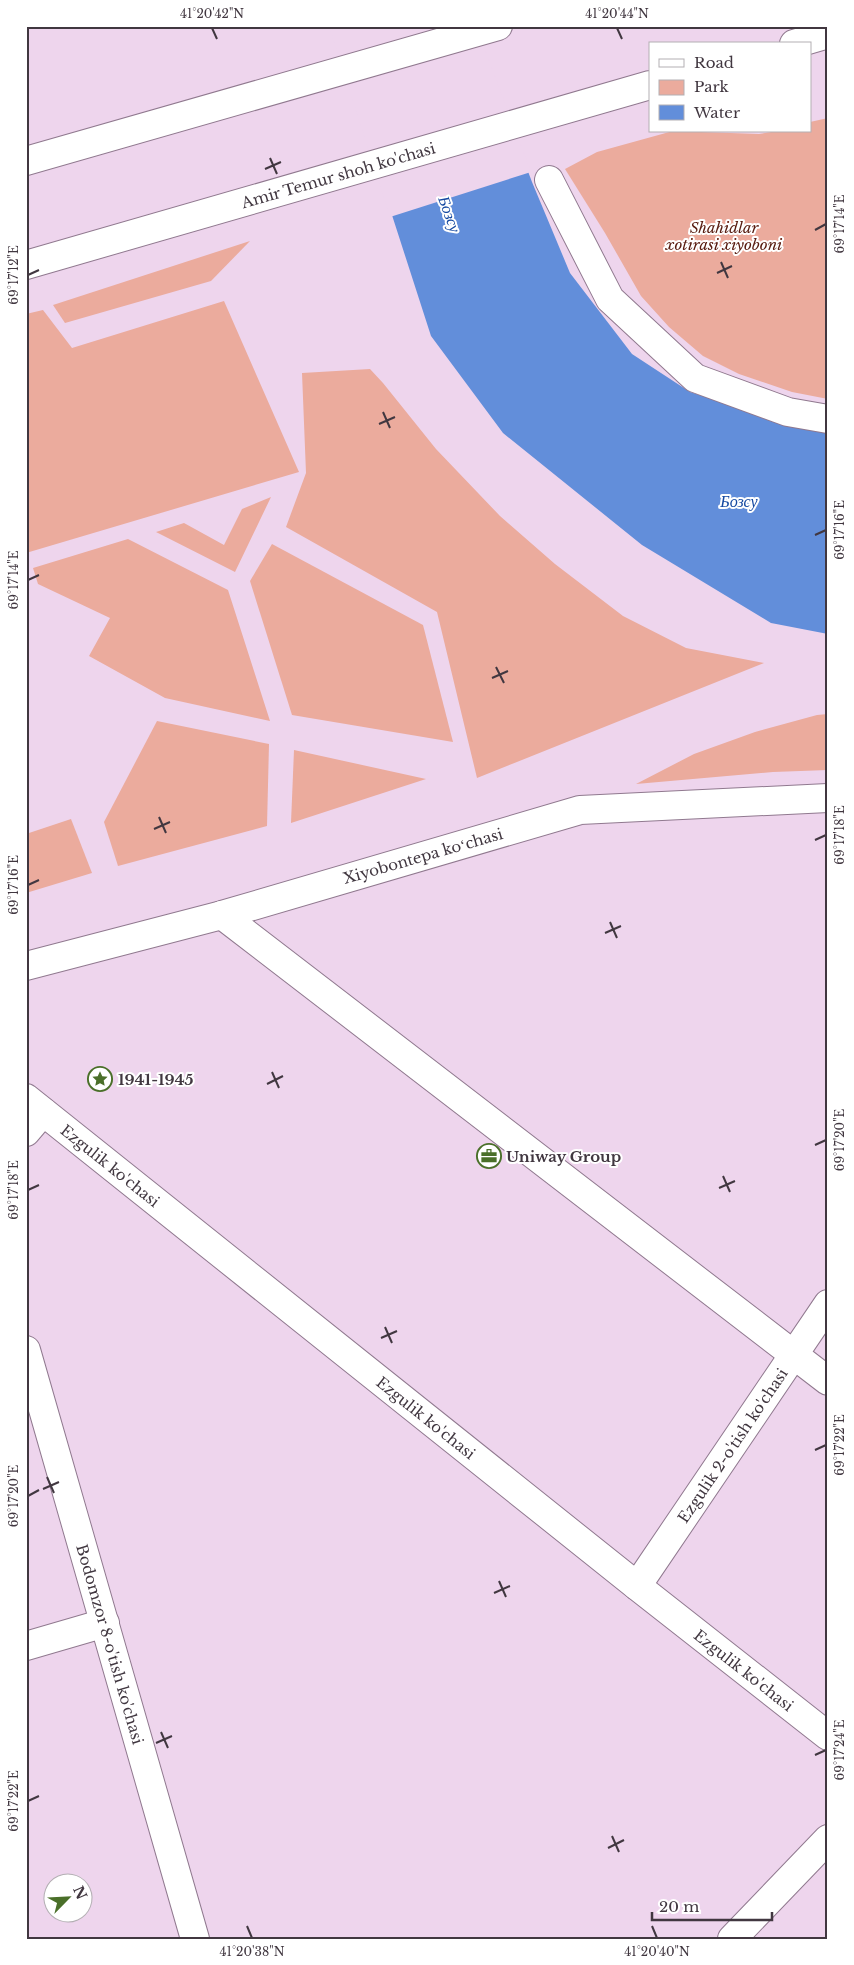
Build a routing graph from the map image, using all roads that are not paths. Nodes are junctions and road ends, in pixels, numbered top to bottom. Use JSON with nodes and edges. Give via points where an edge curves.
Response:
{"nodes":[{"id":1,"x":498,"y":26,"type":"edge"},
{"id":2,"x":828,"y":34,"type":"edge"},
{"id":3,"x":801,"y":42,"type":"edge"},
{"id":4,"x":649,"y":85,"type":"edge"},
{"id":5,"x":26,"y":160,"type":"edge"},
{"id":6,"x":548,"y":180,"type":"dead end"},
{"id":7,"x":26,"y":265,"type":"edge"},
{"id":8,"x":828,"y":419,"type":"edge"},
{"id":9,"x":828,"y":798,"type":"edge"},
{"id":10,"x":222,"y":915,"type":"junction"},
{"id":11,"x":26,"y":966,"type":"edge"},
{"id":12,"x":32,"y":1114,"type":"edge"},
{"id":13,"x":828,"y":1304,"type":"edge"},
{"id":14,"x":26,"y":1350,"type":"edge"},
{"id":15,"x":793,"y":1354,"type":"junction"},
{"id":16,"x":828,"y":1381,"type":"edge"},
{"id":17,"x":637,"y":1586,"type":"junction"},
{"id":18,"x":104,"y":1623,"type":"junction"},
{"id":19,"x":26,"y":1646,"type":"edge"},
{"id":20,"x":828,"y":1736,"type":"edge"},
{"id":21,"x":828,"y":1839,"type":"edge"},
{"id":22,"x":195,"y":1939,"type":"edge"},
{"id":23,"x":732,"y":1939,"type":"edge"}],
"edges":[{"from":1,"to":5,"type":"street"},
{"from":2,"to":3,"type":"street"},
{"from":4,"to":7,"type":"street","name":"Amir Temur shoh ko'chasi"},
{"from":6,"to":8,"type":"street","via":[[610,299],[695,378],[788,412]]},
{"from":9,"to":10,"type":"street","name":"Xiyobontepa koʻchasi","via":[[580,810]]},
{"from":10,"to":11,"type":"street","name":"Xiyobontepa koʻchasi"},
{"from":10,"to":15,"type":"street"},
{"from":12,"to":17,"type":"street","name":"Ezgulik ko'chasi"},
{"from":13,"to":15,"type":"street","name":"Ezgulik 2-o'tish ko'chasi"},
{"from":14,"to":18,"type":"street","name":"Bodomzor 8-o'tish ko'chasi"},
{"from":15,"to":16,"type":"street"},
{"from":15,"to":17,"type":"street","name":"Ezgulik 2-o'tish ko'chasi"},
{"from":17,"to":20,"type":"street","name":"Ezgulik ko'chasi"},
{"from":18,"to":19,"type":"street"},
{"from":18,"to":22,"type":"street","name":"Bodomzor 8-o'tish ko'chasi"},
{"from":21,"to":23,"type":"street"}]}
